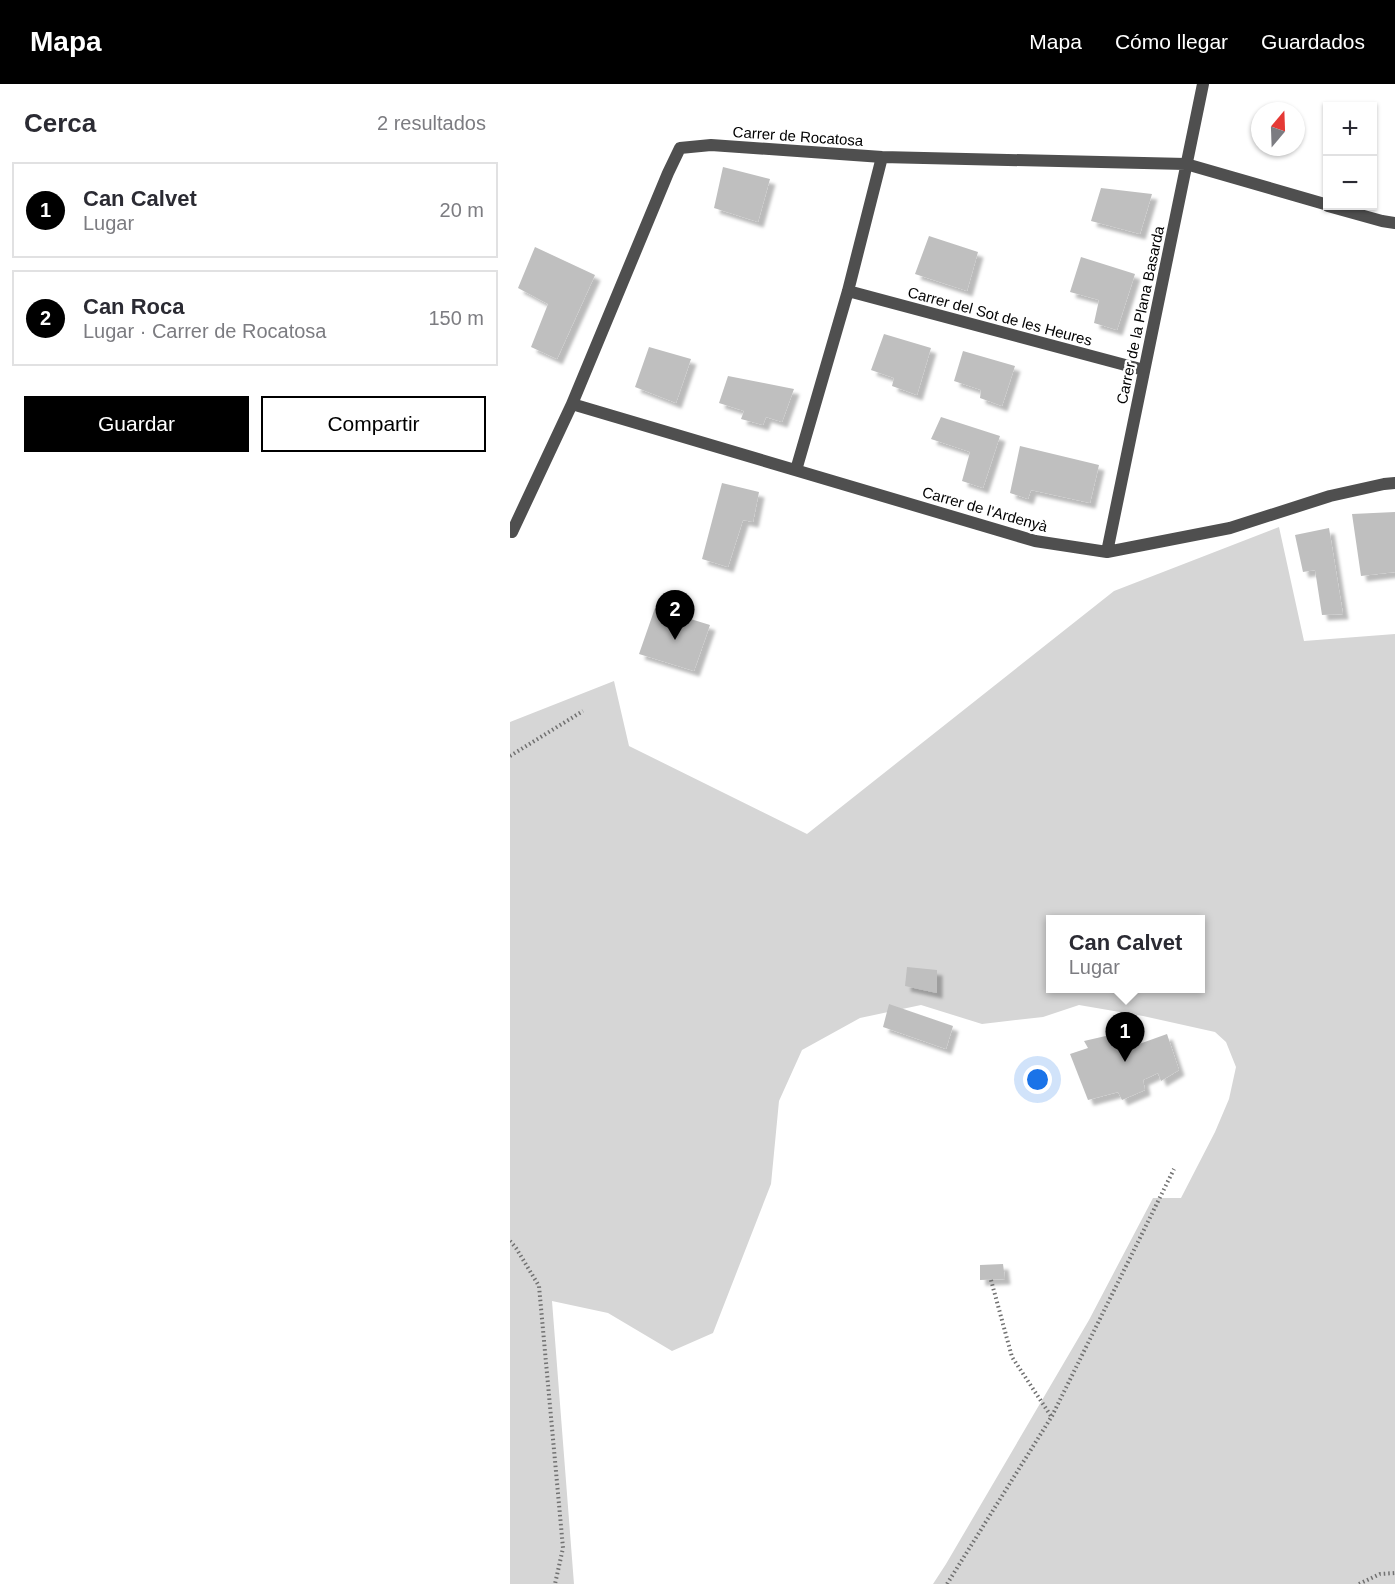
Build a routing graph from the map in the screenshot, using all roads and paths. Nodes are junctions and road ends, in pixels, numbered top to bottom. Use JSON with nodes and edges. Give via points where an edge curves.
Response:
{"nodes":[{"id":1,"x":1203,"y":84,"type":"edge"},
{"id":2,"x":882,"y":157,"type":"junction"},
{"id":3,"x":1186,"y":164,"type":"junction"},
{"id":4,"x":1323,"y":204,"type":"edge"},
{"id":5,"x":1345,"y":210,"type":"edge"},
{"id":6,"x":1395,"y":224,"type":"edge"},
{"id":7,"x":848,"y":291,"type":"junction"},
{"id":8,"x":1144,"y":370,"type":"junction"},
{"id":9,"x":572,"y":404,"type":"junction"},
{"id":10,"x":796,"y":470,"type":"junction"},
{"id":11,"x":1395,"y":483,"type":"edge"},
{"id":12,"x":512,"y":532,"type":"dead end"},
{"id":13,"x":1107,"y":552,"type":"junction"},
{"id":14,"x":583,"y":711,"type":"dead end"},
{"id":15,"x":510,"y":756,"type":"edge"},
{"id":16,"x":1174,"y":1169,"type":"dead end"},
{"id":17,"x":510,"y":1240,"type":"edge"},
{"id":18,"x":991,"y":1280,"type":"dead end"},
{"id":19,"x":1052,"y":1416,"type":"junction"},
{"id":20,"x":1395,"y":1573,"type":"edge"},
{"id":21,"x":555,"y":1584,"type":"edge"},
{"id":22,"x":947,"y":1584,"type":"edge"},
{"id":23,"x":1359,"y":1584,"type":"edge"}],
"edges":[{"from":1,"to":3,"type":"street","name":"Carrer de la Plana Basarda"},
{"from":2,"to":3,"type":"street","name":"Carrer de Rocatosa"},
{"from":2,"to":7,"type":"street"},
{"from":2,"to":9,"type":"street","name":"Carrer de Rocatosa","via":[[711,145],[680,148]]},
{"from":3,"to":4,"type":"street","name":"Carrer de Rocatosa"},
{"from":3,"to":8,"type":"street","name":"Carrer de la Plana Basarda"},
{"from":5,"to":6,"type":"street","name":"Carrer de Rocatosa"},
{"from":7,"to":8,"type":"street","name":"Carrer del Sot de les Heures"},
{"from":7,"to":10,"type":"street"},
{"from":8,"to":13,"type":"street","name":"Carrer de la Plana Basarda"},
{"from":9,"to":10,"type":"street","name":"Carrer de l'Ardenyà"},
{"from":9,"to":12,"type":"street","name":"Carrer de Rocatosa"},
{"from":10,"to":13,"type":"street","name":"Carrer de l'Ardenyà","via":[[1035,541]]},
{"from":11,"to":13,"type":"street","name":"Carrer de l'Ardenyà","via":[[1330,496],[1230,528]]},
{"from":14,"to":15,"type":"path"},
{"from":16,"to":19,"type":"path"},
{"from":17,"to":21,"type":"path","via":[[539,1286],[563,1548]]},
{"from":18,"to":19,"type":"path","via":[[1012,1357]]},
{"from":19,"to":22,"type":"path"},
{"from":20,"to":23,"type":"path","via":[[1380,1574]]}]}
